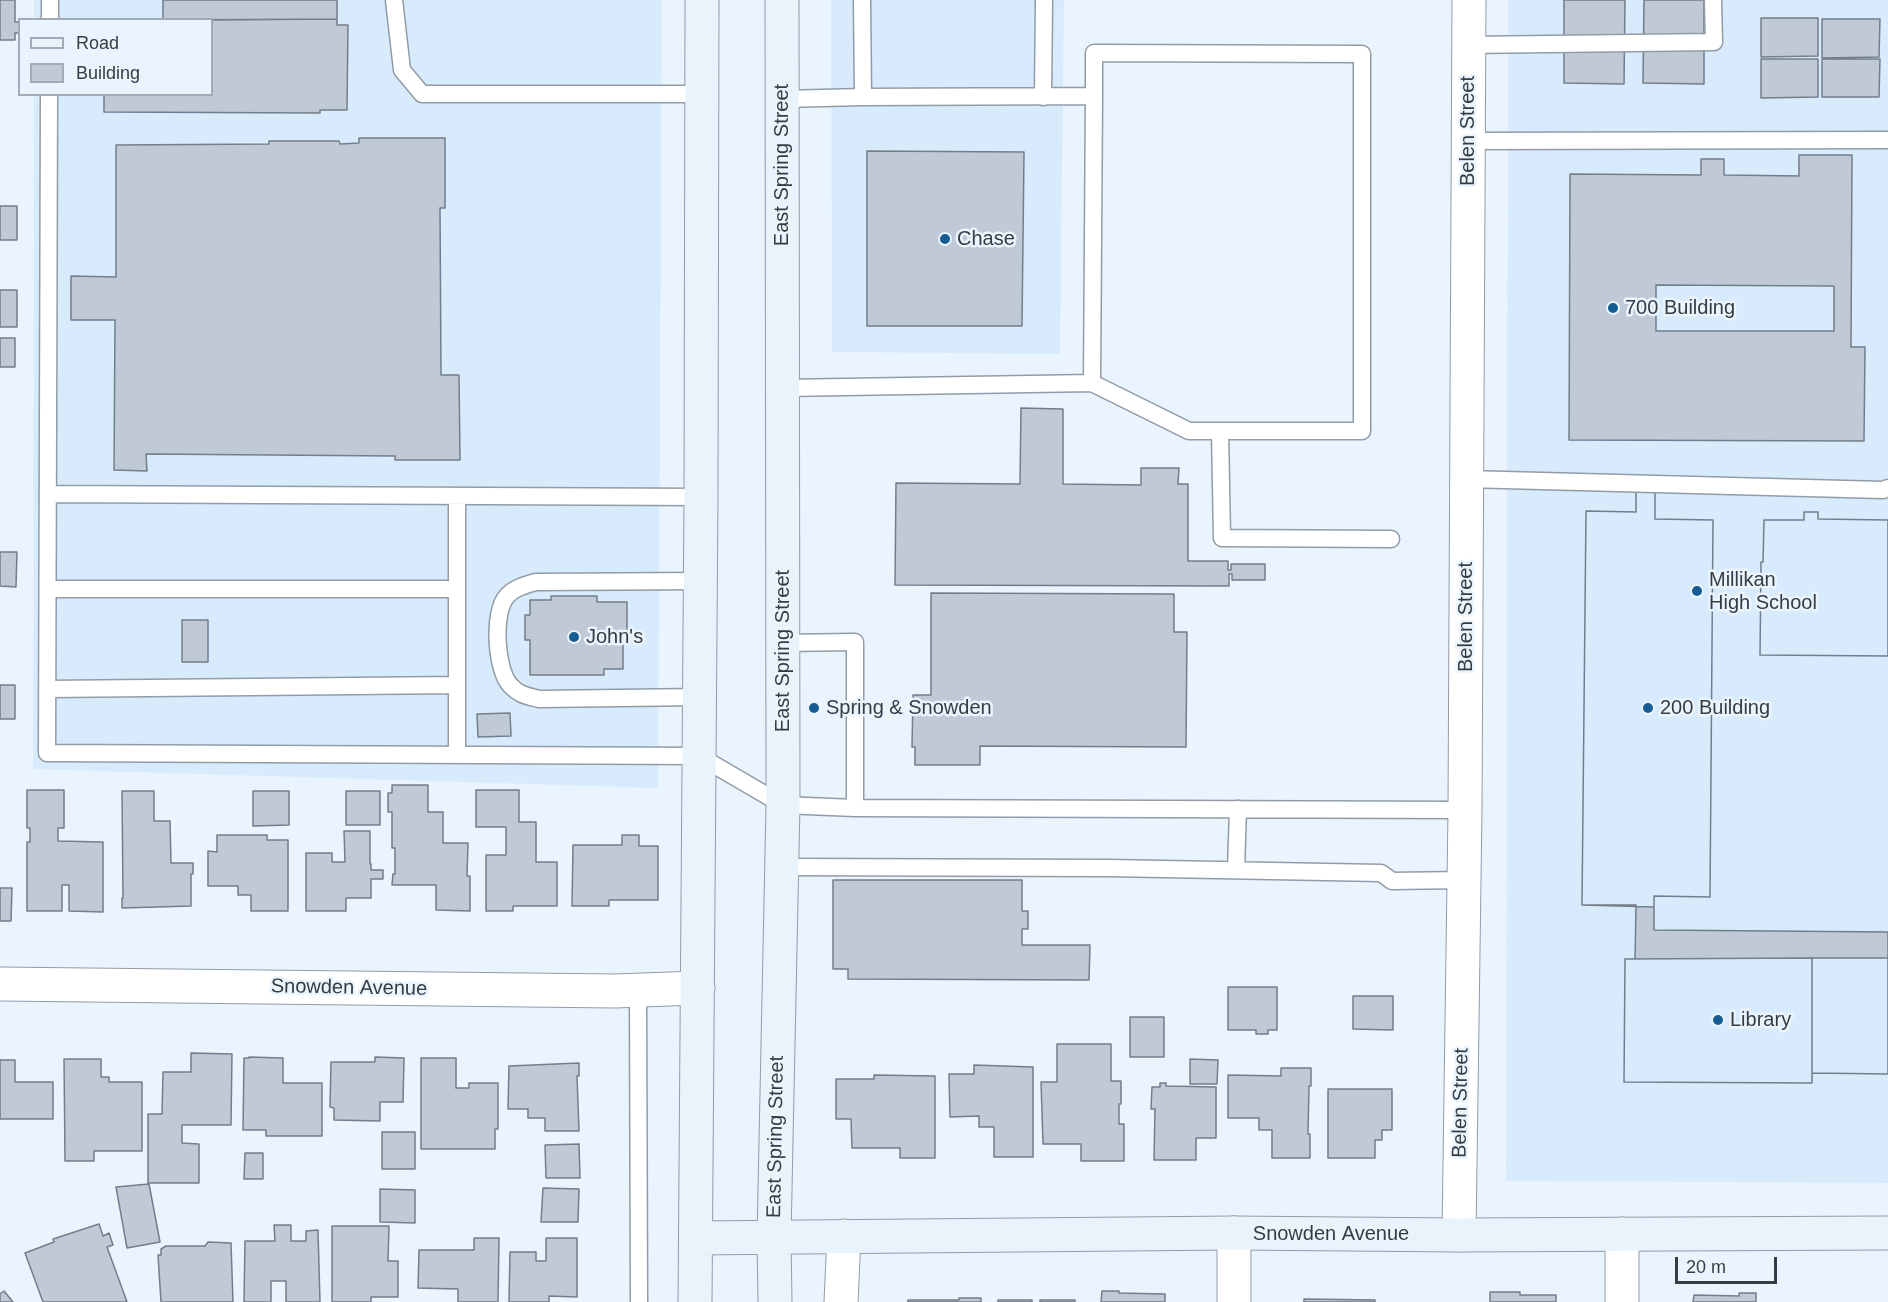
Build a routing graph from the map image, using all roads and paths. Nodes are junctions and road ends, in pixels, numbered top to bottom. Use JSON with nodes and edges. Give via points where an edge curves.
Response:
{"nodes":[{"id":1,"x":50,"y":0,"type":"edge"},
{"id":2,"x":394,"y":0,"type":"edge"},
{"id":3,"x":702,"y":0,"type":"edge"},
{"id":4,"x":782,"y":0,"type":"edge"},
{"id":5,"x":862,"y":0,"type":"edge"},
{"id":6,"x":1044,"y":0,"type":"edge"},
{"id":7,"x":1469,"y":0,"type":"edge"},
{"id":8,"x":1713,"y":0,"type":"edge"},
{"id":9,"x":50,"y":18,"type":"edge"},
{"id":10,"x":1468,"y":45,"type":"junction"},
{"id":11,"x":702,"y":94,"type":"junction"},
{"id":12,"x":50,"y":96,"type":"edge"},
{"id":13,"x":1094,"y":96,"type":"junction"},
{"id":14,"x":863,"y":97,"type":"junction"},
{"id":15,"x":1043,"y":97,"type":"junction"},
{"id":16,"x":782,"y":99,"type":"junction"},
{"id":17,"x":1888,"y":140,"type":"edge"},
{"id":18,"x":1468,"y":141,"type":"junction"},
{"id":19,"x":1092,"y":383,"type":"junction"},
{"id":20,"x":783,"y":388,"type":"junction"},
{"id":21,"x":1220,"y":431,"type":"junction"},
{"id":22,"x":1466,"y":479,"type":"junction"},
{"id":23,"x":1888,"y":488,"type":"edge"},
{"id":24,"x":49,"y":494,"type":"junction"},
{"id":25,"x":457,"y":497,"type":"junction"},
{"id":26,"x":701,"y":497,"type":"junction"},
{"id":27,"x":1391,"y":539,"type":"dead end"},
{"id":28,"x":701,"y":580,"type":"junction"},
{"id":29,"x":457,"y":589,"type":"junction"},
{"id":30,"x":48,"y":590,"type":"junction"},
{"id":31,"x":783,"y":643,"type":"junction"},
{"id":32,"x":457,"y":685,"type":"junction"},
{"id":33,"x":47,"y":690,"type":"junction"},
{"id":34,"x":700,"y":697,"type":"junction"},
{"id":35,"x":457,"y":755,"type":"junction"},
{"id":36,"x":699,"y":756,"type":"junction"},
{"id":37,"x":783,"y":805,"type":"junction"},
{"id":38,"x":855,"y":808,"type":"junction"},
{"id":39,"x":1238,"y":809,"type":"junction"},
{"id":40,"x":1465,"y":810,"type":"junction"},
{"id":41,"x":782,"y":867,"type":"junction"},
{"id":42,"x":1236,"y":870,"type":"junction"},
{"id":43,"x":1464,"y":880,"type":"junction"},
{"id":44,"x":0,"y":984,"type":"edge"},
{"id":45,"x":698,"y":988,"type":"junction"},
{"id":46,"x":638,"y":990,"type":"junction"},
{"id":47,"x":1234,"y":1233,"type":"junction"},
{"id":48,"x":1888,"y":1233,"type":"edge"},
{"id":49,"x":1622,"y":1234,"type":"junction"},
{"id":50,"x":1459,"y":1235,"type":"junction"},
{"id":51,"x":844,"y":1236,"type":"junction"},
{"id":52,"x":696,"y":1238,"type":"junction"},
{"id":53,"x":774,"y":1238,"type":"junction"},
{"id":54,"x":639,"y":1302,"type":"edge"},
{"id":55,"x":695,"y":1302,"type":"edge"},
{"id":56,"x":774,"y":1302,"type":"edge"},
{"id":57,"x":841,"y":1302,"type":"edge"},
{"id":58,"x":1234,"y":1302,"type":"edge"},
{"id":59,"x":1622,"y":1302,"type":"edge"}],
"edges":[{"from":1,"to":9,"type":"lane"},
{"from":2,"to":11,"type":"lane","via":[[402,70],[422,94]]},
{"from":3,"to":11,"type":"main road"},
{"from":4,"to":16,"type":"main road","name":"East Spring Street"},
{"from":5,"to":14,"type":"lane"},
{"from":6,"to":15,"type":"lane"},
{"from":7,"to":10,"type":"street","name":"Belen Street"},
{"from":8,"to":10,"type":"lane","via":[[1714,42]]},
{"from":10,"to":18,"type":"street","name":"Belen Street"},
{"from":11,"to":26,"type":"main road"},
{"from":12,"to":24,"type":"lane"},
{"from":13,"to":15,"type":"lane"},
{"from":13,"to":19,"type":"lane"},
{"from":13,"to":21,"type":"lane","via":[[1094,53],[1362,54],[1362,431]]},
{"from":14,"to":15,"type":"lane"},
{"from":14,"to":16,"type":"lane"},
{"from":16,"to":20,"type":"main road","name":"East Spring Street"},
{"from":17,"to":18,"type":"lane"},
{"from":18,"to":22,"type":"street","name":"Belen Street"},
{"from":19,"to":20,"type":"lane"},
{"from":19,"to":21,"type":"lane","via":[[1190,431]]},
{"from":20,"to":31,"type":"main road","name":"East Spring Street"},
{"from":21,"to":27,"type":"lane","via":[[1222,538]]},
{"from":22,"to":23,"type":"lane"},
{"from":22,"to":40,"type":"street","name":"Belen Street"},
{"from":24,"to":25,"type":"lane"},
{"from":24,"to":30,"type":"lane"},
{"from":25,"to":26,"type":"lane"},
{"from":25,"to":29,"type":"lane"},
{"from":26,"to":28,"type":"main road"},
{"from":28,"to":34,"type":"main road"},
{"from":28,"to":34,"type":"lane","via":[[536,582],[505,597],[498,612],[499,662],[508,683],[519,694],[539,699]]},
{"from":29,"to":30,"type":"lane"},
{"from":29,"to":32,"type":"lane"},
{"from":30,"to":33,"type":"lane"},
{"from":31,"to":37,"type":"main road","name":"East Spring Street"},
{"from":31,"to":38,"type":"lane","via":[[855,642]]},
{"from":32,"to":33,"type":"lane"},
{"from":32,"to":35,"type":"lane"},
{"from":33,"to":35,"type":"lane","via":[[47,753]]},
{"from":34,"to":36,"type":"main road"},
{"from":35,"to":36,"type":"lane"},
{"from":36,"to":37,"type":"lane"},
{"from":36,"to":45,"type":"main road"},
{"from":37,"to":38,"type":"lane"},
{"from":37,"to":41,"type":"main road","name":"East Spring Street"},
{"from":38,"to":39,"type":"lane"},
{"from":39,"to":40,"type":"lane"},
{"from":39,"to":42,"type":"lane"},
{"from":40,"to":43,"type":"street","name":"Belen Street"},
{"from":41,"to":42,"type":"lane"},
{"from":41,"to":53,"type":"main road","name":"East Spring Street"},
{"from":42,"to":43,"type":"lane","via":[[1381,873],[1392,881]]},
{"from":43,"to":50,"type":"street","name":"Belen Street"},
{"from":44,"to":46,"type":"street","name":"Snowden Avenue"},
{"from":45,"to":46,"type":"street","name":"Snowden Avenue"},
{"from":45,"to":52,"type":"main road"},
{"from":46,"to":54,"type":"lane"},
{"from":47,"to":50,"type":"main road","name":"Snowden Avenue"},
{"from":47,"to":51,"type":"main road","name":"Snowden Avenue"},
{"from":47,"to":58,"type":"street"},
{"from":48,"to":49,"type":"main road","name":"Snowden Avenue"},
{"from":49,"to":50,"type":"main road","name":"Snowden Avenue"},
{"from":49,"to":59,"type":"street"},
{"from":51,"to":53,"type":"main road","name":"Snowden Avenue"},
{"from":51,"to":57,"type":"street"},
{"from":52,"to":53,"type":"main road","name":"Snowden Avenue"},
{"from":52,"to":55,"type":"main road"},
{"from":53,"to":56,"type":"main road","name":"East Spring Street"}]}
